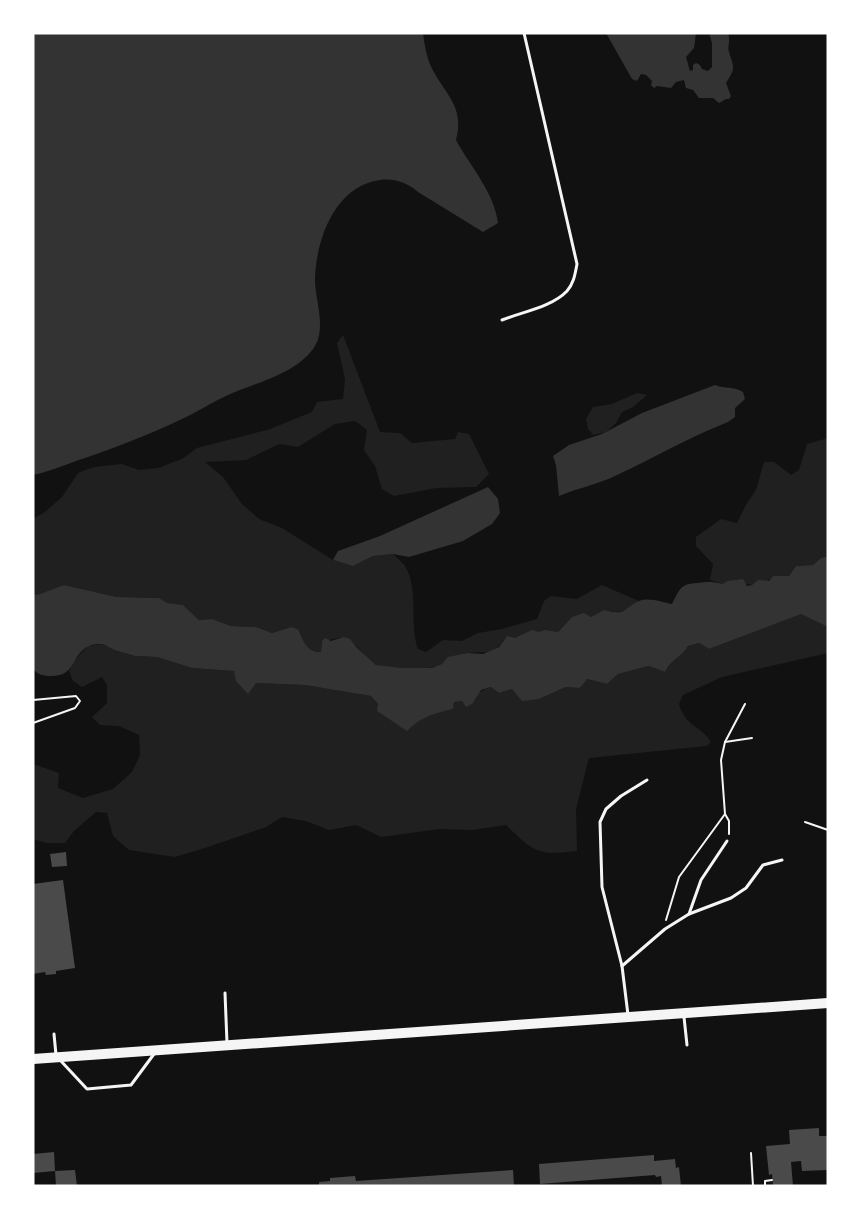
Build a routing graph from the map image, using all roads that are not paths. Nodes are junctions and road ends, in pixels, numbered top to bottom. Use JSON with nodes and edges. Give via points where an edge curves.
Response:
{"nodes":[{"id":1,"x":524,"y":33,"type":"edge"},
{"id":2,"x":502,"y":320,"type":"dead end"},
{"id":3,"x":647,"y":780,"type":"dead end"},
{"id":4,"x":727,"y":841,"type":"road end"},
{"id":5,"x":782,"y":860,"type":"dead end"},
{"id":6,"x":689,"y":914,"type":"junction"},
{"id":7,"x":622,"y":966,"type":"junction"},
{"id":8,"x":225,"y":993,"type":"dead end"},
{"id":9,"x":828,"y":1003,"type":"edge"},
{"id":10,"x":684,"y":1013,"type":"junction"},
{"id":11,"x":628,"y":1017,"type":"junction"},
{"id":12,"x":54,"y":1034,"type":"dead end"},
{"id":13,"x":227,"y":1045,"type":"junction"},
{"id":14,"x":687,"y":1045,"type":"dead end"},
{"id":15,"x":157,"y":1050,"type":"junction"},
{"id":16,"x":56,"y":1057,"type":"junction"},
{"id":17,"x":33,"y":1059,"type":"edge"}],
"edges":[{"from":1,"to":2,"type":"lane","via":[[577,264],[568,290],[555,300]]},
{"from":3,"to":7,"type":"lane","via":[[606,809],[600,822],[602,886]]},
{"from":4,"to":6,"type":"lane","via":[[701,880]]},
{"from":5,"to":6,"type":"lane","via":[[763,866],[746,888],[731,898]]},
{"from":6,"to":7,"type":"lane"},
{"from":7,"to":11,"type":"lane"},
{"from":8,"to":13,"type":"lane"},
{"from":9,"to":10,"type":"main road"},
{"from":10,"to":11,"type":"main road"},
{"from":10,"to":14,"type":"lane"},
{"from":11,"to":13,"type":"main road"},
{"from":12,"to":16,"type":"lane"},
{"from":13,"to":15,"type":"main road"},
{"from":15,"to":16,"type":"main road"},
{"from":15,"to":16,"type":"lane","via":[[131,1086],[87,1089]]},
{"from":16,"to":17,"type":"main road"}]}
